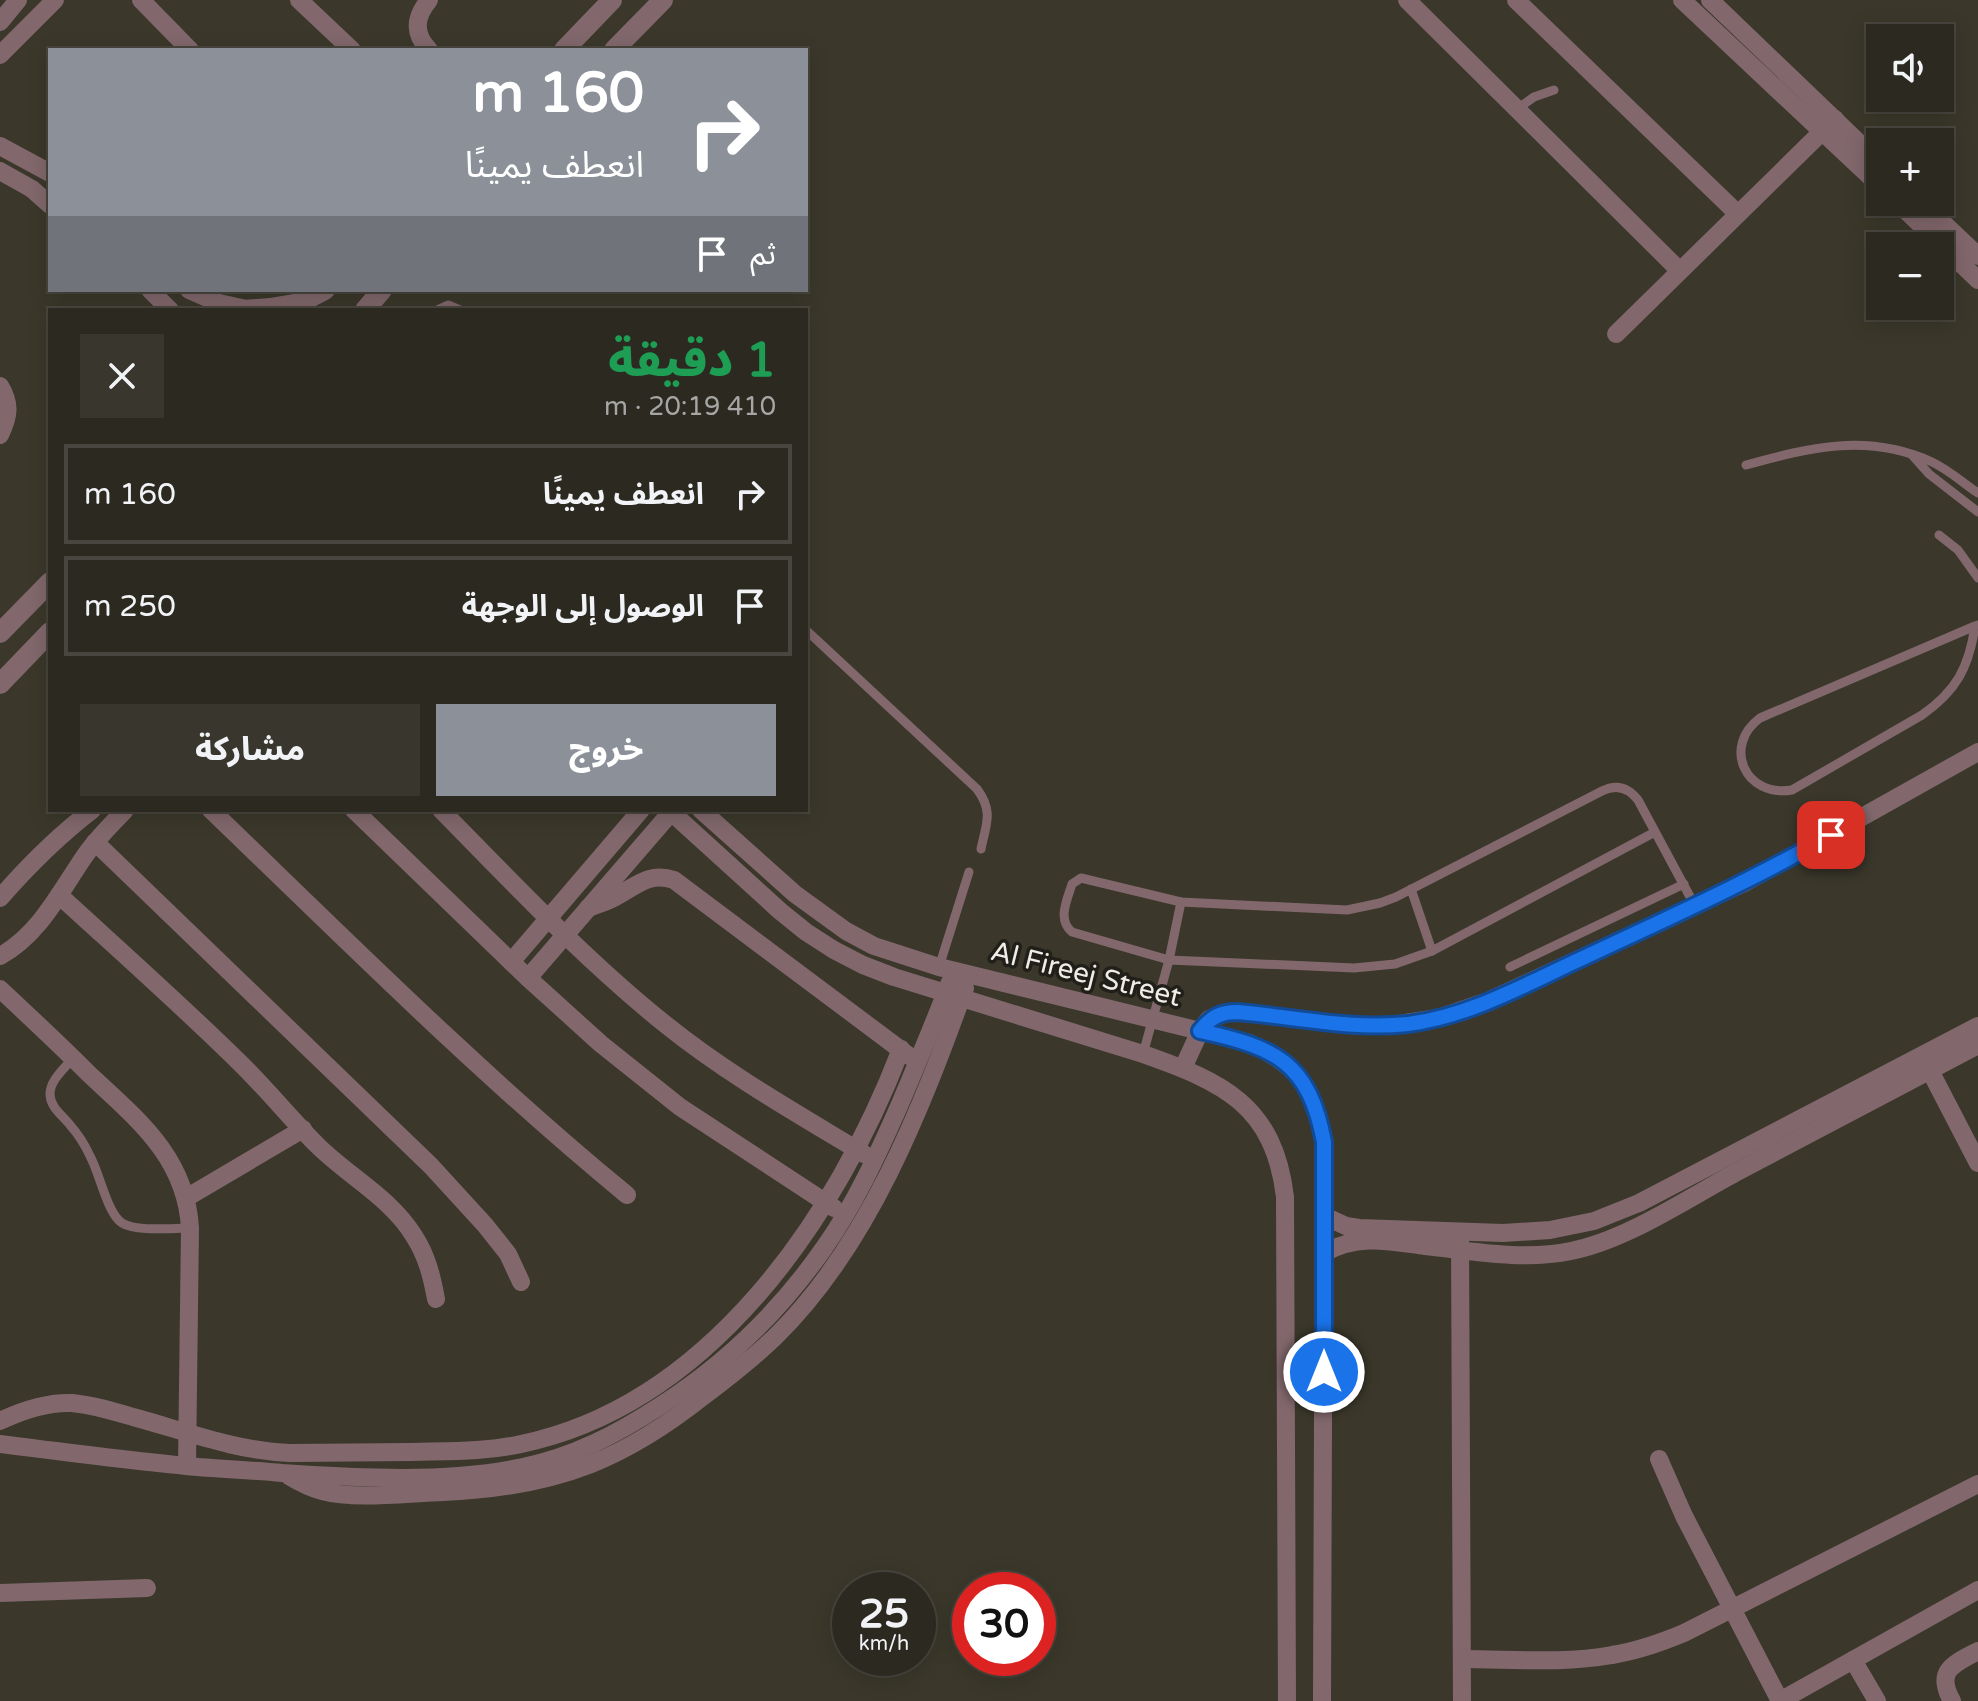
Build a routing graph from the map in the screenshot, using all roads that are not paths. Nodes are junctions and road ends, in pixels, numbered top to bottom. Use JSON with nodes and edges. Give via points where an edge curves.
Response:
{"nodes":[{"id":1,"x":18,"y":0,"type":"edge"},
{"id":2,"x":55,"y":0,"type":"edge"},
{"id":3,"x":141,"y":0,"type":"edge"},
{"id":4,"x":299,"y":0,"type":"edge"},
{"id":5,"x":429,"y":0,"type":"edge"},
{"id":6,"x":612,"y":0,"type":"edge"},
{"id":7,"x":663,"y":0,"type":"edge"},
{"id":8,"x":1407,"y":0,"type":"edge"},
{"id":9,"x":1516,"y":0,"type":"edge"},
{"id":10,"x":1682,"y":0,"type":"edge"},
{"id":11,"x":1710,"y":0,"type":"edge"},
{"id":12,"x":0,"y":22,"type":"edge"},
{"id":13,"x":188,"y":48,"type":"edge"},
{"id":14,"x":350,"y":48,"type":"edge"},
{"id":15,"x":427,"y":48,"type":"edge"},
{"id":16,"x":566,"y":48,"type":"edge"},
{"id":17,"x":616,"y":48,"type":"edge"},
{"id":18,"x":0,"y":55,"type":"edge"},
{"id":19,"x":1554,"y":90,"type":"dead end"},
{"id":20,"x":1517,"y":109,"type":"junction"},
{"id":21,"x":1828,"y":126,"type":"junction"},
{"id":22,"x":0,"y":146,"type":"edge"},
{"id":23,"x":1866,"y":153,"type":"edge"},
{"id":24,"x":1866,"y":170,"type":"edge"},
{"id":25,"x":0,"y":171,"type":"edge"},
{"id":26,"x":48,"y":172,"type":"edge"},
{"id":27,"x":48,"y":203,"type":"edge"},
{"id":28,"x":1738,"y":214,"type":"junction"},
{"id":29,"x":1912,"y":216,"type":"edge"},
{"id":30,"x":1936,"y":216,"type":"edge"},
{"id":31,"x":1978,"y":256,"type":"edge"},
{"id":32,"x":1680,"y":271,"type":"junction"},
{"id":33,"x":1978,"y":280,"type":"edge"},
{"id":34,"x":152,"y":292,"type":"edge"},
{"id":35,"x":194,"y":292,"type":"edge"},
{"id":36,"x":321,"y":292,"type":"edge"},
{"id":37,"x":380,"y":292,"type":"edge"},
{"id":38,"x":168,"y":308,"type":"edge"},
{"id":39,"x":238,"y":308,"type":"edge"},
{"id":40,"x":280,"y":308,"type":"edge"},
{"id":41,"x":367,"y":308,"type":"edge"},
{"id":42,"x":1616,"y":334,"type":"dead end"},
{"id":43,"x":0,"y":386,"type":"edge"},
{"id":44,"x":0,"y":435,"type":"edge"},
{"id":45,"x":1913,"y":456,"type":"junction"},
{"id":46,"x":1746,"y":465,"type":"dead end"},
{"id":47,"x":1976,"y":503,"type":"edge"},
{"id":48,"x":1939,"y":535,"type":"dead end"},
{"id":49,"x":1978,"y":578,"type":"edge"},
{"id":50,"x":48,"y":584,"type":"edge"},
{"id":51,"x":1977,"y":626,"type":"edge"},
{"id":52,"x":808,"y":632,"type":"edge"},
{"id":53,"x":0,"y":633,"type":"edge"},
{"id":54,"x":48,"y":634,"type":"edge"},
{"id":55,"x":0,"y":684,"type":"edge"},
{"id":56,"x":1978,"y":752,"type":"edge"},
{"id":57,"x":89,"y":812,"type":"edge"},
{"id":58,"x":123,"y":812,"type":"edge"},
{"id":59,"x":213,"y":812,"type":"edge"},
{"id":60,"x":356,"y":812,"type":"edge"},
{"id":61,"x":443,"y":812,"type":"edge"},
{"id":62,"x":639,"y":812,"type":"edge"},
{"id":63,"x":670,"y":812,"type":"edge"},
{"id":64,"x":672,"y":812,"type":"edge"},
{"id":65,"x":703,"y":812,"type":"edge"},
{"id":66,"x":1655,"y":832,"type":"junction"},
{"id":67,"x":95,"y":842,"type":"junction"},
{"id":68,"x":981,"y":849,"type":"dead end"},
{"id":69,"x":969,"y":872,"type":"dead end"},
{"id":70,"x":1684,"y":884,"type":"junction"},
{"id":71,"x":1411,"y":889,"type":"junction"},
{"id":72,"x":59,"y":895,"type":"junction"},
{"id":73,"x":0,"y":898,"type":"edge"},
{"id":74,"x":1181,"y":902,"type":"junction"},
{"id":75,"x":1695,"y":906,"type":"junction"},
{"id":76,"x":588,"y":908,"type":"junction"},
{"id":77,"x":548,"y":918,"type":"junction"},
{"id":78,"x":565,"y":935,"type":"junction"},
{"id":79,"x":1432,"y":951,"type":"junction"},
{"id":80,"x":0,"y":956,"type":"edge"},
{"id":81,"x":1169,"y":960,"type":"junction"},
{"id":82,"x":511,"y":962,"type":"junction"},
{"id":83,"x":1510,"y":967,"type":"dead end"},
{"id":84,"x":954,"y":971,"type":"junction"},
{"id":85,"x":528,"y":978,"type":"junction"},
{"id":86,"x":0,"y":989,"type":"edge"},
{"id":87,"x":954,"y":996,"type":"junction"},
{"id":88,"x":1153,"y":1019,"type":"junction"},
{"id":89,"x":1978,"y":1026,"type":"edge"},
{"id":90,"x":1200,"y":1031,"type":"junction"},
{"id":91,"x":1978,"y":1045,"type":"edge"},
{"id":92,"x":901,"y":1049,"type":"junction"},
{"id":93,"x":1143,"y":1054,"type":"junction"},
{"id":94,"x":73,"y":1058,"type":"junction"},
{"id":95,"x":918,"y":1062,"type":"junction"},
{"id":96,"x":1926,"y":1062,"type":"junction"},
{"id":97,"x":1183,"y":1068,"type":"junction"},
{"id":98,"x":933,"y":1075,"type":"junction"},
{"id":99,"x":303,"y":1129,"type":"junction"},
{"id":100,"x":856,"y":1150,"type":"junction"},
{"id":101,"x":1978,"y":1163,"type":"edge"},
{"id":102,"x":882,"y":1165,"type":"junction"},
{"id":103,"x":627,"y":1195,"type":"dead end"},
{"id":104,"x":186,"y":1198,"type":"junction"},
{"id":105,"x":826,"y":1203,"type":"junction"},
{"id":106,"x":1639,"y":1203,"type":"junction"},
{"id":107,"x":1324,"y":1216,"type":"junction"},
{"id":108,"x":853,"y":1219,"type":"junction"},
{"id":109,"x":1648,"y":1220,"type":"junction"},
{"id":110,"x":190,"y":1228,"type":"junction"},
{"id":111,"x":1460,"y":1240,"type":"junction"},
{"id":112,"x":1324,"y":1253,"type":"junction"},
{"id":113,"x":521,"y":1282,"type":"dead end"},
{"id":114,"x":436,"y":1299,"type":"dead end"},
{"id":115,"x":0,"y":1421,"type":"edge"},
{"id":116,"x":187,"y":1432,"type":"junction"},
{"id":117,"x":0,"y":1444,"type":"edge"},
{"id":118,"x":1659,"y":1459,"type":"dead end"},
{"id":119,"x":187,"y":1466,"type":"junction"},
{"id":120,"x":1978,"y":1484,"type":"edge"},
{"id":121,"x":147,"y":1588,"type":"dead end"},
{"id":122,"x":1978,"y":1590,"type":"edge"},
{"id":123,"x":0,"y":1593,"type":"edge"},
{"id":124,"x":1731,"y":1608,"type":"junction"},
{"id":125,"x":1978,"y":1651,"type":"edge"},
{"id":126,"x":1462,"y":1659,"type":"junction"},
{"id":127,"x":1853,"y":1660,"type":"junction"},
{"id":128,"x":1287,"y":1701,"type":"edge"},
{"id":129,"x":1322,"y":1701,"type":"edge"},
{"id":130,"x":1462,"y":1701,"type":"edge"},
{"id":131,"x":1780,"y":1701,"type":"edge"},
{"id":132,"x":1877,"y":1701,"type":"edge"},
{"id":133,"x":1952,"y":1701,"type":"edge"}],
"edges":[{"from":1,"to":12,"type":"street"},
{"from":2,"to":18,"type":"street"},
{"from":3,"to":13,"type":"street"},
{"from":4,"to":14,"type":"street"},
{"from":5,"to":15,"type":"street","via":[[417,22],[419,38]]},
{"from":6,"to":16,"type":"street"},
{"from":7,"to":17,"type":"street"},
{"from":8,"to":20,"type":"street"},
{"from":9,"to":28,"type":"street"},
{"from":10,"to":21,"type":"street"},
{"from":11,"to":21,"type":"street"},
{"from":19,"to":20,"type":"lane"},
{"from":20,"to":32,"type":"street"},
{"from":21,"to":23,"type":"street"},
{"from":21,"to":24,"type":"street"},
{"from":21,"to":28,"type":"street"},
{"from":22,"to":26,"type":"street"},
{"from":25,"to":27,"type":"street"},
{"from":28,"to":32,"type":"street"},
{"from":29,"to":33,"type":"street"},
{"from":30,"to":31,"type":"street"},
{"from":32,"to":42,"type":"street"},
{"from":34,"to":38,"type":"street"},
{"from":35,"to":39,"type":"street"},
{"from":36,"to":40,"type":"street"},
{"from":37,"to":41,"type":"street"},
{"from":43,"to":44,"type":"street","via":[[8,411]]},
{"from":45,"to":46,"type":"lane","via":[[1852,444]]},
{"from":45,"to":47,"type":"lane","via":[[1929,474]]},
{"from":45,"to":47,"type":"lane","via":[[1938,466]]},
{"from":48,"to":49,"type":"lane"},
{"from":50,"to":53,"type":"street"},
{"from":51,"to":51,"type":"lane","via":[[1760,718],[1747,730],[1741,746],[1746,772],[1766,789],[1792,790],[1922,715],[1957,681]]},
{"from":52,"to":68,"type":"lane","via":[[977,789],[988,808]]},
{"from":54,"to":55,"type":"street"},
{"from":56,"to":75,"type":"street"},
{"from":57,"to":73,"type":"street"},
{"from":58,"to":67,"type":"street"},
{"from":59,"to":103,"type":"street","via":[[456,1045]]},
{"from":60,"to":82,"type":"street"},
{"from":61,"to":77,"type":"street"},
{"from":62,"to":77,"type":"street"},
{"from":63,"to":76,"type":"street"},
{"from":64,"to":87,"type":"street","name":"Al Fireej Street","via":[[824,944],[863,965]]},
{"from":65,"to":84,"type":"street","name":"Al Fireej Street","via":[[795,894],[846,931],[874,946]]},
{"from":66,"to":70,"type":"lane"},
{"from":66,"to":71,"type":"lane","via":[[1632,793],[1609,787]]},
{"from":66,"to":79,"type":"lane"},
{"from":67,"to":72,"type":"street"},
{"from":67,"to":113,"type":"street","via":[[431,1166],[508,1254]]},
{"from":69,"to":84,"type":"lane"},
{"from":70,"to":75,"type":"lane"},
{"from":70,"to":83,"type":"lane"},
{"from":71,"to":74,"type":"lane","via":[[1347,910]]},
{"from":71,"to":79,"type":"lane"},
{"from":72,"to":80,"type":"street","via":[[20,942]]},
{"from":72,"to":99,"type":"street","via":[[236,1059]]},
{"from":74,"to":81,"type":"lane"},
{"from":74,"to":81,"type":"lane","via":[[1081,878],[1072,884],[1064,915],[1072,932]]},
{"from":75,"to":90,"type":"street","via":[[1488,1001],[1438,1018],[1360,1026],[1231,1012],[1209,1019]]},
{"from":76,"to":78,"type":"street"},
{"from":76,"to":92,"type":"street","via":[[649,878],[674,880]]},
{"from":77,"to":78,"type":"street"},
{"from":77,"to":82,"type":"street"},
{"from":78,"to":85,"type":"street"},
{"from":78,"to":100,"type":"street","via":[[702,1052]]},
{"from":79,"to":81,"type":"lane","via":[[1395,964],[1365,967]]},
{"from":81,"to":88,"type":"lane"},
{"from":82,"to":85,"type":"street"},
{"from":84,"to":87,"type":"street"},
{"from":84,"to":88,"type":"street","name":"Al Fireej Street"},
{"from":85,"to":105,"type":"street","via":[[680,1107]]},
{"from":86,"to":94,"type":"street"},
{"from":87,"to":93,"type":"street","name":"Al Fireej Street"},
{"from":87,"to":95,"type":"street"},
{"from":87,"to":98,"type":"street"},
{"from":88,"to":90,"type":"street","name":"Al Fireej Street"},
{"from":88,"to":93,"type":"lane"},
{"from":89,"to":96,"type":"street"},
{"from":90,"to":97,"type":"street"},
{"from":90,"to":107,"type":"street","name":"Al Fireej Street","via":[[1274,1054],[1310,1092],[1324,1142]]},
{"from":91,"to":96,"type":"street"},
{"from":92,"to":95,"type":"street"},
{"from":92,"to":100,"type":"street"},
{"from":93,"to":97,"type":"street","name":"Al Fireej Street"},
{"from":94,"to":104,"type":"street","via":[[144,1125],[175,1170]]},
{"from":94,"to":110,"type":"lane","via":[[52,1084],[51,1101],[90,1155],[115,1217],[136,1228]]},
{"from":95,"to":98,"type":"street"},
{"from":95,"to":102,"type":"street"},
{"from":96,"to":101,"type":"street"},
{"from":96,"to":106,"type":"street"},
{"from":96,"to":109,"type":"street","via":[[1863,1104]]},
{"from":97,"to":128,"type":"street","name":"Al Fireej Street","via":[[1248,1109],[1275,1149],[1282,1173]]},
{"from":98,"to":102,"type":"street"},
{"from":99,"to":104,"type":"street"},
{"from":99,"to":114,"type":"street","via":[[402,1219],[425,1255]]},
{"from":100,"to":102,"type":"street"},
{"from":100,"to":105,"type":"street"},
{"from":102,"to":108,"type":"street"},
{"from":104,"to":110,"type":"street"},
{"from":105,"to":108,"type":"street"},
{"from":105,"to":116,"type":"street","via":[[779,1269],[717,1337],[646,1391],[570,1430],[494,1449],[312,1453],[248,1449]]},
{"from":106,"to":109,"type":"street"},
{"from":106,"to":111,"type":"street","via":[[1572,1227]]},
{"from":107,"to":111,"type":"street","via":[[1346,1226]]},
{"from":107,"to":112,"type":"street","name":"Al Fireej Street"},
{"from":108,"to":119,"type":"street","via":[[714,1378],[668,1421],[618,1452],[572,1471],[471,1491],[352,1495],[323,1492],[283,1473]]},
{"from":109,"to":111,"type":"street","via":[[1570,1251],[1524,1255]]},
{"from":110,"to":116,"type":"street"},
{"from":111,"to":112,"type":"street","via":[[1372,1240],[1344,1243]]},
{"from":111,"to":126,"type":"street"},
{"from":112,"to":129,"type":"street","name":"Al Fireej Street"},
{"from":115,"to":116,"type":"street","via":[[39,1406],[71,1403]]},
{"from":116,"to":119,"type":"street"},
{"from":117,"to":119,"type":"street"},
{"from":118,"to":124,"type":"street"},
{"from":120,"to":124,"type":"street"},
{"from":121,"to":123,"type":"street"},
{"from":122,"to":127,"type":"street"},
{"from":124,"to":126,"type":"street","via":[[1671,1638],[1609,1656]]},
{"from":124,"to":131,"type":"street"},
{"from":125,"to":133,"type":"street","via":[[1947,1672],[1945,1684]]},
{"from":126,"to":130,"type":"street"},
{"from":127,"to":131,"type":"street"},
{"from":127,"to":132,"type":"street"}]}
